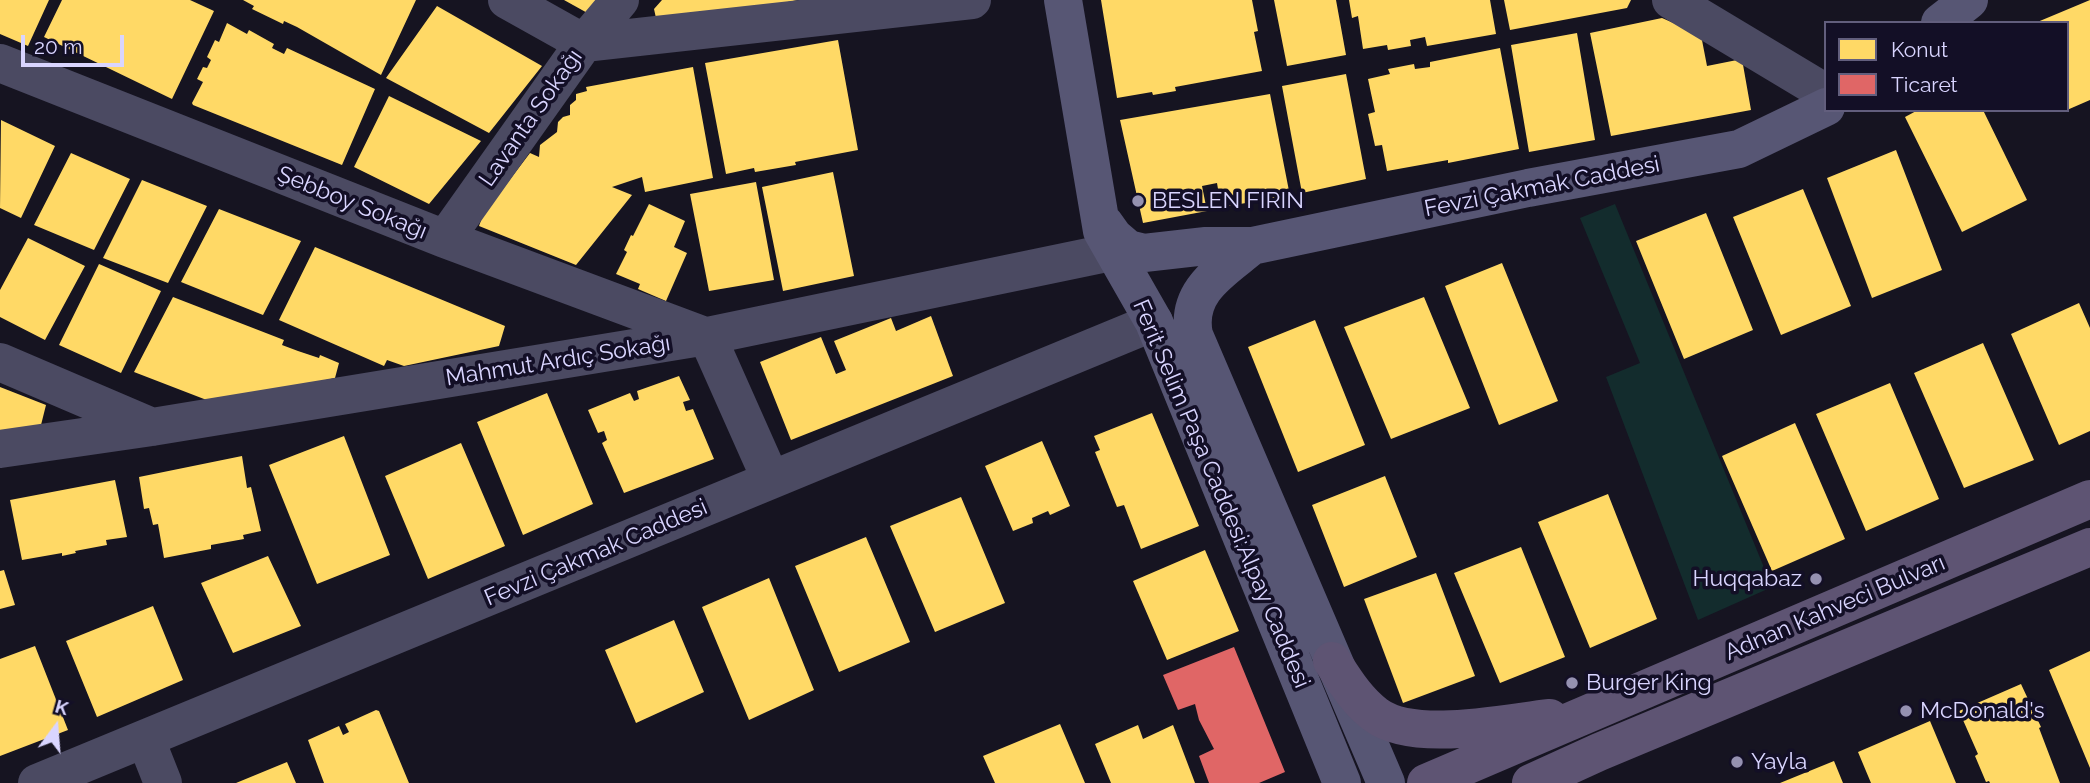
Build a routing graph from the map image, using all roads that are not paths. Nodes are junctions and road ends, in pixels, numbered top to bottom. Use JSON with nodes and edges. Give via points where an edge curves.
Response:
{"nodes":[{"id":1,"x":507,"y":0,"type":"edge"},
{"id":2,"x":620,"y":0,"type":"edge"},
{"id":3,"x":972,"y":0,"type":"edge"},
{"id":4,"x":1063,"y":0,"type":"edge"},
{"id":5,"x":1671,"y":0,"type":"edge"},
{"id":6,"x":1969,"y":0,"type":"edge"},
{"id":7,"x":1943,"y":21,"type":"edge"},
{"id":8,"x":584,"y":43,"type":"junction"},
{"id":9,"x":0,"y":63,"type":"edge"},
{"id":10,"x":1824,"y":92,"type":"edge"},
{"id":11,"x":1824,"y":108,"type":"edge"},
{"id":12,"x":1106,"y":234,"type":"junction"},
{"id":13,"x":445,"y":239,"type":"junction"},
{"id":14,"x":1252,"y":246,"type":"junction"},
{"id":15,"x":1154,"y":322,"type":"junction"},
{"id":16,"x":707,"y":336,"type":"junction"},
{"id":17,"x":0,"y":362,"type":"edge"},
{"id":18,"x":152,"y":426,"type":"junction"},
{"id":19,"x":0,"y":449,"type":"edge"},
{"id":20,"x":771,"y":480,"type":"junction"},
{"id":21,"x":2090,"y":499,"type":"edge"},
{"id":22,"x":2090,"y":547,"type":"edge"},
{"id":23,"x":1332,"y":661,"type":"junction"},
{"id":24,"x":1591,"y":713,"type":"junction"},
{"id":25,"x":146,"y":740,"type":"junction"},
{"id":26,"x":1599,"y":752,"type":"junction"},
{"id":27,"x":37,"y":783,"type":"edge"},
{"id":28,"x":163,"y":783,"type":"edge"},
{"id":29,"x":1342,"y":783,"type":"edge"},
{"id":30,"x":1386,"y":783,"type":"edge"},
{"id":31,"x":1426,"y":783,"type":"edge"},
{"id":32,"x":1531,"y":783,"type":"edge"},
{"id":33,"x":1565,"y":783,"type":"edge"}],
"edges":[{"from":1,"to":8,"type":"street"},
{"from":2,"to":8,"type":"street","name":"Lavanta Sokağı"},
{"from":3,"to":8,"type":"street"},
{"from":4,"to":12,"type":"main road","name":"Ferit Selim Paşa Caddesi;Alpay Caddesi"},
{"from":5,"to":10,"type":"street"},
{"from":6,"to":7,"type":"main road"},
{"from":8,"to":13,"type":"street","name":"Lavanta Sokağı"},
{"from":9,"to":13,"type":"street","name":"Şebboy Sokağı"},
{"from":11,"to":14,"type":"main road","name":"Fevzi Çakmak Caddesi","via":[[1739,149]]},
{"from":12,"to":14,"type":"main road","name":"Fevzi Çakmak Caddesi","via":[[1128,249],[1144,253]]},
{"from":12,"to":15,"type":"main road","name":"Ferit Selim Paşa Caddesi;Alpay Caddesi"},
{"from":12,"to":16,"type":"street","name":"Mahmut Ardıç Sokağı"},
{"from":13,"to":16,"type":"street","name":"Şebboy Sokağı"},
{"from":14,"to":23,"type":"main road","via":[[1201,290],[1191,323]]},
{"from":15,"to":20,"type":"street","name":"Fevzi Çakmak Caddesi"},
{"from":15,"to":29,"type":"main road","name":"Ferit Selim Paşa Caddesi;Alpay Caddesi"},
{"from":16,"to":18,"type":"street","name":"Mahmut Ardıç Sokağı"},
{"from":16,"to":20,"type":"street"},
{"from":17,"to":18,"type":"street"},
{"from":18,"to":19,"type":"street","name":"Mahmut Ardıç Sokağı"},
{"from":20,"to":25,"type":"street","name":"Fevzi Çakmak Caddesi"},
{"from":21,"to":24,"type":"main road","name":"Adnan Kahveci Bulvarı"},
{"from":22,"to":26,"type":"main road","name":"Adnan Kahveci Bulvarı"},
{"from":23,"to":24,"type":"main road","via":[[1359,701],[1378,717],[1402,727],[1436,730]]},
{"from":23,"to":30,"type":"main road"},
{"from":24,"to":31,"type":"main road","name":"Adnan Kahveci Bulvarı"},
{"from":25,"to":27,"type":"street","name":"Fevzi Çakmak Caddesi"},
{"from":25,"to":28,"type":"street"},
{"from":26,"to":32,"type":"main road","name":"Adnan Kahveci Bulvarı"},
{"from":26,"to":33,"type":"main road"}]}
